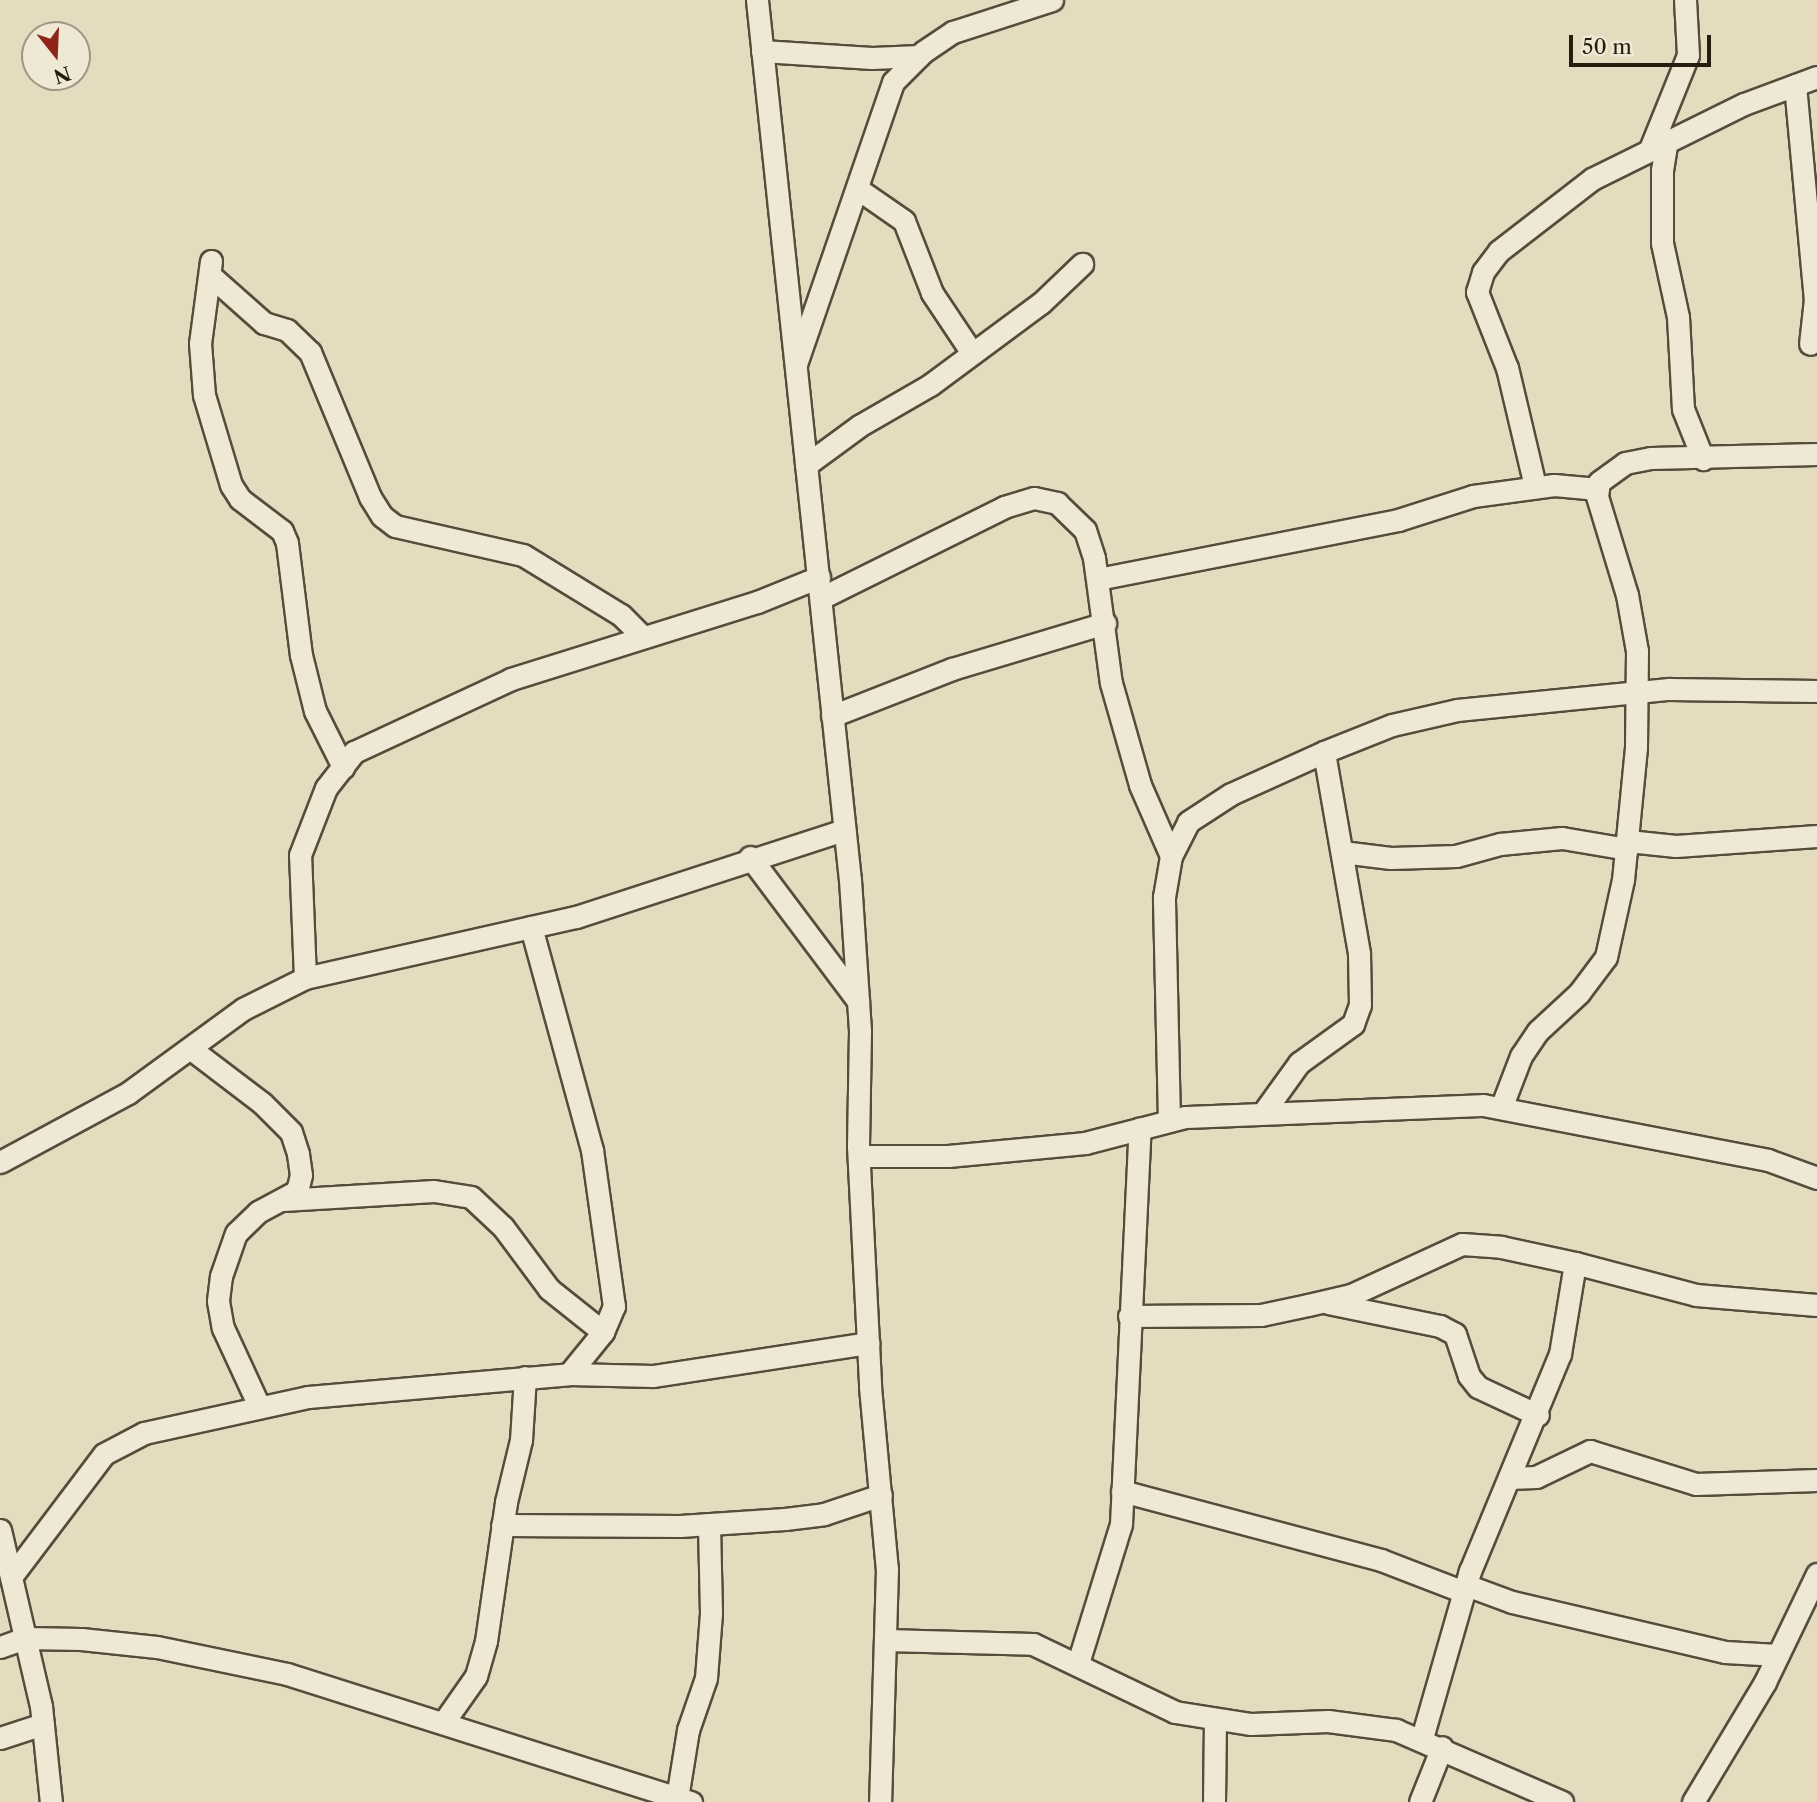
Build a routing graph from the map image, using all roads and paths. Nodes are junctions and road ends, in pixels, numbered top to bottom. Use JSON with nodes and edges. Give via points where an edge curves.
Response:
{"nodes":[{"id":1,"x":757,"y":0,"type":"edge"},
{"id":2,"x":1052,"y":0,"type":"edge"},
{"id":3,"x":1685,"y":0,"type":"edge"},
{"id":4,"x":762,"y":51,"type":"junction"},
{"id":5,"x":919,"y":56,"type":"junction"},
{"id":6,"x":1817,"y":77,"type":"edge"},
{"id":7,"x":1795,"y":85,"type":"junction"},
{"id":8,"x":1659,"y":144,"type":"junction"},
{"id":9,"x":858,"y":189,"type":"junction"},
{"id":10,"x":1082,"y":264,"type":"dead end"},
{"id":11,"x":1810,"y":344,"type":"dead end"},
{"id":12,"x":972,"y":353,"type":"junction"},
{"id":13,"x":795,"y":368,"type":"junction"},
{"id":14,"x":1817,"y":454,"type":"edge"},
{"id":15,"x":1703,"y":459,"type":"junction"},
{"id":16,"x":806,"y":465,"type":"junction"},
{"id":17,"x":1535,"y":486,"type":"junction"},
{"id":18,"x":1598,"y":489,"type":"junction"},
{"id":19,"x":1098,"y":579,"type":"junction"},
{"id":20,"x":820,"y":587,"type":"junction"},
{"id":21,"x":1105,"y":623,"type":"junction"},
{"id":22,"x":643,"y":637,"type":"junction"},
{"id":23,"x":1639,"y":691,"type":"junction"},
{"id":24,"x":1817,"y":691,"type":"edge"},
{"id":25,"x":832,"y":716,"type":"junction"},
{"id":26,"x":1324,"y":752,"type":"junction"},
{"id":27,"x":343,"y":766,"type":"junction"},
{"id":28,"x":844,"y":830,"type":"junction"},
{"id":29,"x":1817,"y":836,"type":"edge"},
{"id":30,"x":1627,"y":845,"type":"junction"},
{"id":31,"x":1342,"y":852,"type":"junction"},
{"id":32,"x":1171,"y":856,"type":"junction"},
{"id":33,"x":750,"y":857,"type":"junction"},
{"id":34,"x":531,"y":927,"type":"junction"},
{"id":35,"x":305,"y":978,"type":"junction"},
{"id":36,"x":858,"y":1001,"type":"junction"},
{"id":37,"x":191,"y":1049,"type":"junction"},
{"id":38,"x":1501,"y":1108,"type":"junction"},
{"id":39,"x":1264,"y":1113,"type":"junction"},
{"id":40,"x":1168,"y":1121,"type":"junction"},
{"id":41,"x":1140,"y":1128,"type":"junction"},
{"id":42,"x":859,"y":1156,"type":"junction"},
{"id":43,"x":0,"y":1163,"type":"edge"},
{"id":44,"x":1817,"y":1178,"type":"edge"},
{"id":45,"x":282,"y":1200,"type":"junction"},
{"id":46,"x":1575,"y":1263,"type":"junction"},
{"id":47,"x":1322,"y":1301,"type":"junction"},
{"id":48,"x":1817,"y":1305,"type":"edge"},
{"id":49,"x":1129,"y":1316,"type":"junction"},
{"id":50,"x":603,"y":1332,"type":"junction"},
{"id":51,"x":868,"y":1343,"type":"junction"},
{"id":52,"x":569,"y":1374,"type":"junction"},
{"id":53,"x":525,"y":1377,"type":"junction"},
{"id":54,"x":259,"y":1406,"type":"junction"},
{"id":55,"x":1538,"y":1415,"type":"junction"},
{"id":56,"x":1510,"y":1478,"type":"junction"},
{"id":57,"x":1817,"y":1480,"type":"edge"},
{"id":58,"x":1122,"y":1491,"type":"junction"},
{"id":59,"x":881,"y":1495,"type":"junction"},
{"id":60,"x":709,"y":1524,"type":"junction"},
{"id":61,"x":502,"y":1525,"type":"junction"},
{"id":62,"x":0,"y":1530,"type":"edge"},
{"id":63,"x":1817,"y":1574,"type":"edge"},
{"id":64,"x":11,"y":1577,"type":"junction"},
{"id":65,"x":1465,"y":1588,"type":"junction"},
{"id":66,"x":25,"y":1638,"type":"junction"},
{"id":67,"x":884,"y":1640,"type":"junction"},
{"id":68,"x":0,"y":1647,"type":"edge"},
{"id":69,"x":1778,"y":1655,"type":"junction"},
{"id":70,"x":1078,"y":1663,"type":"junction"},
{"id":71,"x":1215,"y":1720,"type":"junction"},
{"id":72,"x":443,"y":1723,"type":"junction"},
{"id":73,"x":43,"y":1724,"type":"junction"},
{"id":74,"x":0,"y":1738,"type":"edge"},
{"id":75,"x":1422,"y":1738,"type":"junction"},
{"id":76,"x":1442,"y":1747,"type":"junction"},
{"id":77,"x":684,"y":1800,"type":"edge"},
{"id":78,"x":51,"y":1802,"type":"edge"},
{"id":79,"x":880,"y":1802,"type":"edge"},
{"id":80,"x":1214,"y":1802,"type":"edge"},
{"id":81,"x":1420,"y":1802,"type":"edge"},
{"id":82,"x":1562,"y":1802,"type":"edge"},
{"id":83,"x":1693,"y":1802,"type":"edge"}],
"edges":[{"from":1,"to":4,"type":"street"},
{"from":2,"to":5,"type":"street","via":[[953,32]]},
{"from":3,"to":8,"type":"street","via":[[1688,55]]},
{"from":4,"to":5,"type":"street"},
{"from":4,"to":13,"type":"street"},
{"from":5,"to":9,"type":"street","via":[[893,82]]},
{"from":6,"to":7,"type":"street"},
{"from":7,"to":8,"type":"street"},
{"from":7,"to":11,"type":"street","via":[[1815,299]]},
{"from":8,"to":15,"type":"street","via":[[1662,243],[1678,317],[1683,410]]},
{"from":8,"to":17,"type":"street","via":[[1592,179],[1499,251],[1479,284],[1477,292],[1507,368]]},
{"from":9,"to":12,"type":"street","via":[[904,221],[932,293]]},
{"from":9,"to":13,"type":"street"},
{"from":10,"to":12,"type":"street","via":[[1041,303]]},
{"from":12,"to":16,"type":"street"},
{"from":13,"to":16,"type":"street"},
{"from":14,"to":15,"type":"street"},
{"from":15,"to":18,"type":"street","via":[[1651,458],[1625,463],[1608,472]]},
{"from":16,"to":20,"type":"street"},
{"from":17,"to":18,"type":"street"},
{"from":17,"to":19,"type":"street","via":[[1473,496],[1398,520]]},
{"from":18,"to":23,"type":"street","via":[[1627,596]]},
{"from":19,"to":20,"type":"street","via":[[1085,530],[1057,503],[1034,498]]},
{"from":19,"to":21,"type":"street"},
{"from":20,"to":22,"type":"street"},
{"from":20,"to":25,"type":"street"},
{"from":21,"to":25,"type":"street","via":[[952,669]]},
{"from":21,"to":32,"type":"street","via":[[1111,682],[1140,785],[1154,826]]},
{"from":22,"to":27,"type":"street","via":[[511,679],[354,752]]},
{"from":22,"to":27,"type":"street","via":[[621,615],[523,555],[395,526],[382,516],[310,352],[287,330],[264,323],[211,268],[200,343],[204,395],[231,485],[240,499],[282,531],[288,543],[299,643],[315,711]]},
{"from":23,"to":24,"type":"street"},
{"from":23,"to":26,"type":"street","via":[[1457,710],[1392,724]]},
{"from":23,"to":30,"type":"street"},
{"from":25,"to":28,"type":"street"},
{"from":26,"to":31,"type":"street"},
{"from":26,"to":32,"type":"street","via":[[1231,794],[1188,822]]},
{"from":27,"to":35,"type":"street","via":[[313,815],[300,855]]},
{"from":28,"to":33,"type":"street"},
{"from":28,"to":36,"type":"street"},
{"from":29,"to":30,"type":"street"},
{"from":30,"to":31,"type":"street","via":[[1562,838],[1510,842],[1456,856],[1391,858]]},
{"from":30,"to":38,"type":"street","via":[[1615,930],[1606,957],[1579,993],[1538,1031],[1521,1056]]},
{"from":31,"to":39,"type":"street","via":[[1363,986],[1360,1006],[1353,1024],[1299,1063]]},
{"from":32,"to":40,"type":"street","via":[[1164,897]]},
{"from":33,"to":34,"type":"street","via":[[576,918]]},
{"from":33,"to":36,"type":"street"},
{"from":34,"to":35,"type":"street"},
{"from":34,"to":50,"type":"street","via":[[578,1090],[606,1223],[614,1306]]},
{"from":35,"to":37,"type":"street","via":[[243,1009]]},
{"from":36,"to":42,"type":"street"},
{"from":37,"to":43,"type":"street","via":[[128,1093]]},
{"from":37,"to":45,"type":"street","via":[[262,1103],[290,1132],[301,1175],[297,1191]]},
{"from":38,"to":39,"type":"street","via":[[1401,1106]]},
{"from":38,"to":44,"type":"street","via":[[1768,1160]]},
{"from":39,"to":40,"type":"street"},
{"from":40,"to":41,"type":"street"},
{"from":41,"to":42,"type":"street","via":[[1084,1143],[1025,1149],[948,1156]]},
{"from":41,"to":49,"type":"street"},
{"from":42,"to":51,"type":"street"},
{"from":45,"to":50,"type":"street","via":[[420,1191],[471,1197],[487,1209],[549,1289]]},
{"from":45,"to":54,"type":"street","via":[[258,1212],[236,1233],[218,1301],[223,1328]]},
{"from":46,"to":47,"type":"street","via":[[1501,1247],[1462,1244],[1351,1294]]},
{"from":46,"to":48,"type":"street","via":[[1696,1295]]},
{"from":46,"to":55,"type":"street","via":[[1569,1317]]},
{"from":47,"to":49,"type":"street","via":[[1261,1315]]},
{"from":47,"to":55,"type":"street","via":[[1440,1326],[1455,1335],[1469,1376],[1478,1387]]},
{"from":49,"to":58,"type":"street","via":[[1130,1398]]},
{"from":50,"to":52,"type":"street"},
{"from":51,"to":52,"type":"street","via":[[653,1376]]},
{"from":51,"to":59,"type":"street"},
{"from":52,"to":53,"type":"street"},
{"from":53,"to":54,"type":"street","via":[[308,1397]]},
{"from":53,"to":61,"type":"street","via":[[521,1440]]},
{"from":54,"to":64,"type":"street","via":[[144,1433],[104,1454]]},
{"from":55,"to":56,"type":"street"},
{"from":56,"to":57,"type":"street","via":[[1536,1477],[1590,1451],[1696,1484]]},
{"from":56,"to":65,"type":"street"},
{"from":58,"to":65,"type":"street","via":[[1381,1560]]},
{"from":58,"to":70,"type":"street","via":[[1121,1524]]},
{"from":59,"to":60,"type":"street","via":[[824,1514]]},
{"from":59,"to":67,"type":"street","via":[[887,1569]]},
{"from":60,"to":61,"type":"street"},
{"from":60,"to":77,"type":"street","via":[[711,1613],[706,1678],[688,1731]]},
{"from":61,"to":72,"type":"street","via":[[495,1594],[476,1676]]},
{"from":62,"to":64,"type":"street"},
{"from":63,"to":69,"type":"street"},
{"from":64,"to":66,"type":"street"},
{"from":65,"to":69,"type":"street","via":[[1725,1652]]},
{"from":65,"to":75,"type":"street"},
{"from":66,"to":68,"type":"street"},
{"from":66,"to":72,"type":"street","via":[[81,1639],[170,1650],[287,1674]]},
{"from":66,"to":73,"type":"street"},
{"from":67,"to":70,"type":"street","via":[[1033,1644]]},
{"from":67,"to":79,"type":"street"},
{"from":69,"to":83,"type":"street","via":[[1726,1754]]},
{"from":70,"to":71,"type":"street","via":[[1175,1712]]},
{"from":71,"to":75,"type":"street","via":[[1364,1724]]},
{"from":71,"to":80,"type":"street"},
{"from":72,"to":77,"type":"street"},
{"from":73,"to":74,"type":"street"},
{"from":73,"to":78,"type":"street"},
{"from":75,"to":76,"type":"street"},
{"from":76,"to":81,"type":"street"},
{"from":76,"to":82,"type":"street"}]}
